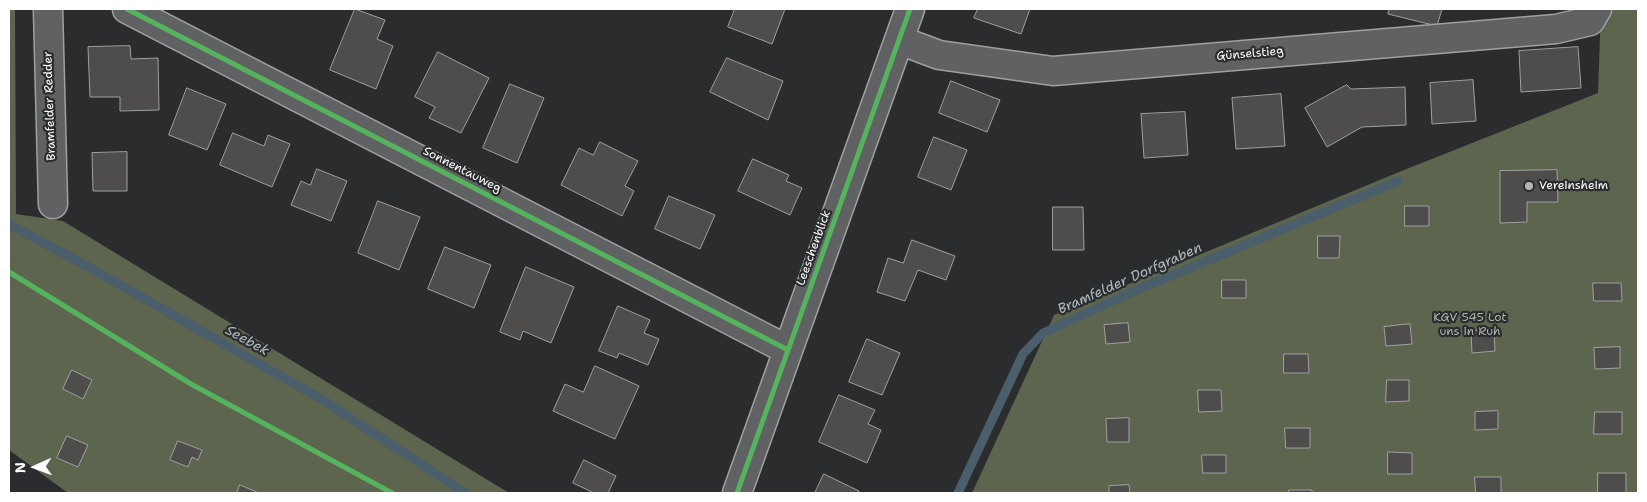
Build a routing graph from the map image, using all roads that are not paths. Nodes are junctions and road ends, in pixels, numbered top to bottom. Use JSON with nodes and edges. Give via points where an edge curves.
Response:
{"nodes":[{"id":1,"x":48,"y":9,"type":"edge"},
{"id":2,"x":127,"y":9,"type":"edge"},
{"id":3,"x":910,"y":9,"type":"edge"},
{"id":4,"x":1597,"y":9,"type":"edge"},
{"id":5,"x":899,"y":40,"type":"junction"},
{"id":6,"x":53,"y":204,"type":"dead end"},
{"id":7,"x":788,"y":350,"type":"junction"},
{"id":8,"x":737,"y":493,"type":"edge"}],
"edges":[{"from":1,"to":6,"type":"street","name":"Bramfelder Redder"},
{"from":2,"to":7,"type":"street","name":"Sonnentauweg"},
{"from":3,"to":5,"type":"street","name":"Leeschenblick"},
{"from":4,"to":5,"type":"street","name":"Günselstieg","via":[[1590,21],[1556,29],[1053,71],[940,55]]},
{"from":5,"to":7,"type":"street","name":"Leeschenblick"},
{"from":7,"to":8,"type":"street","name":"Leeschenblick"}]}
